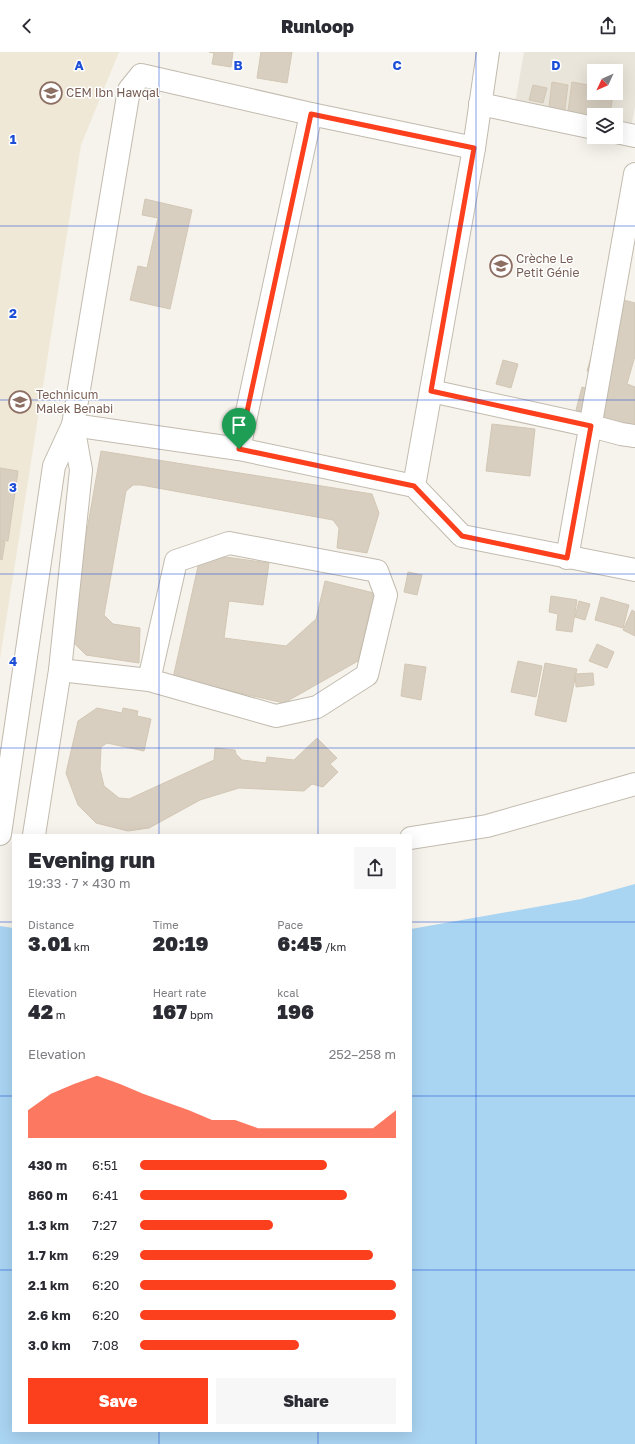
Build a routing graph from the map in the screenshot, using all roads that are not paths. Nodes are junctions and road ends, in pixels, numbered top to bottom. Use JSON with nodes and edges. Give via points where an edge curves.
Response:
{"nodes":[{"id":1,"x":488,"y":52,"type":"edge"},
{"id":2,"x":480,"y":104,"type":"junction"},
{"id":3,"x":311,"y":114,"type":"junction"},
{"id":4,"x":587,"y":127,"type":"edge"},
{"id":5,"x":623,"y":133,"type":"edge"},
{"id":6,"x":635,"y":136,"type":"edge"},
{"id":7,"x":474,"y":148,"type":"junction"},
{"id":8,"x":635,"y":174,"type":"edge"},
{"id":9,"x":431,"y":391,"type":"junction"},
{"id":10,"x":73,"y":425,"type":"junction"},
{"id":11,"x":591,"y":426,"type":"junction"},
{"id":12,"x":635,"y":436,"type":"edge"},
{"id":13,"x":239,"y":449,"type":"junction"},
{"id":14,"x":414,"y":486,"type":"junction"},
{"id":15,"x":567,"y":558,"type":"junction"},
{"id":16,"x":635,"y":570,"type":"edge"},
{"id":17,"x":60,"y":670,"type":"junction"},
{"id":18,"x":149,"y":680,"type":"junction"},
{"id":19,"x":635,"y":784,"type":"edge"},
{"id":20,"x":0,"y":834,"type":"edge"},
{"id":21,"x":34,"y":834,"type":"edge"},
{"id":22,"x":12,"y":835,"type":"edge"},
{"id":23,"x":412,"y":838,"type":"edge"}],
"edges":[{"from":1,"to":2,"type":"street"},
{"from":2,"to":4,"type":"street"},
{"from":2,"to":7,"type":"street"},
{"from":3,"to":7,"type":"street"},
{"from":3,"to":10,"type":"street","via":[[141,75],[129,90]]},
{"from":3,"to":13,"type":"street"},
{"from":5,"to":6,"type":"street"},
{"from":7,"to":9,"type":"street"},
{"from":8,"to":11,"type":"street"},
{"from":9,"to":11,"type":"street"},
{"from":9,"to":14,"type":"street"},
{"from":10,"to":13,"type":"street"},
{"from":10,"to":17,"type":"street","via":[[82,470]]},
{"from":10,"to":20,"type":"street","via":[[54,466]]},
{"from":11,"to":12,"type":"street"},
{"from":11,"to":15,"type":"street"},
{"from":13,"to":14,"type":"street"},
{"from":14,"to":15,"type":"street","via":[[462,536]]},
{"from":15,"to":16,"type":"street"},
{"from":17,"to":18,"type":"street"},
{"from":17,"to":21,"type":"street"},
{"from":18,"to":18,"type":"street","via":[[176,561],[229,543],[377,571],[386,595],[367,675],[317,707],[276,716]]},
{"from":19,"to":23,"type":"street","via":[[487,826]]},
{"from":20,"to":22,"type":"street"}]}
